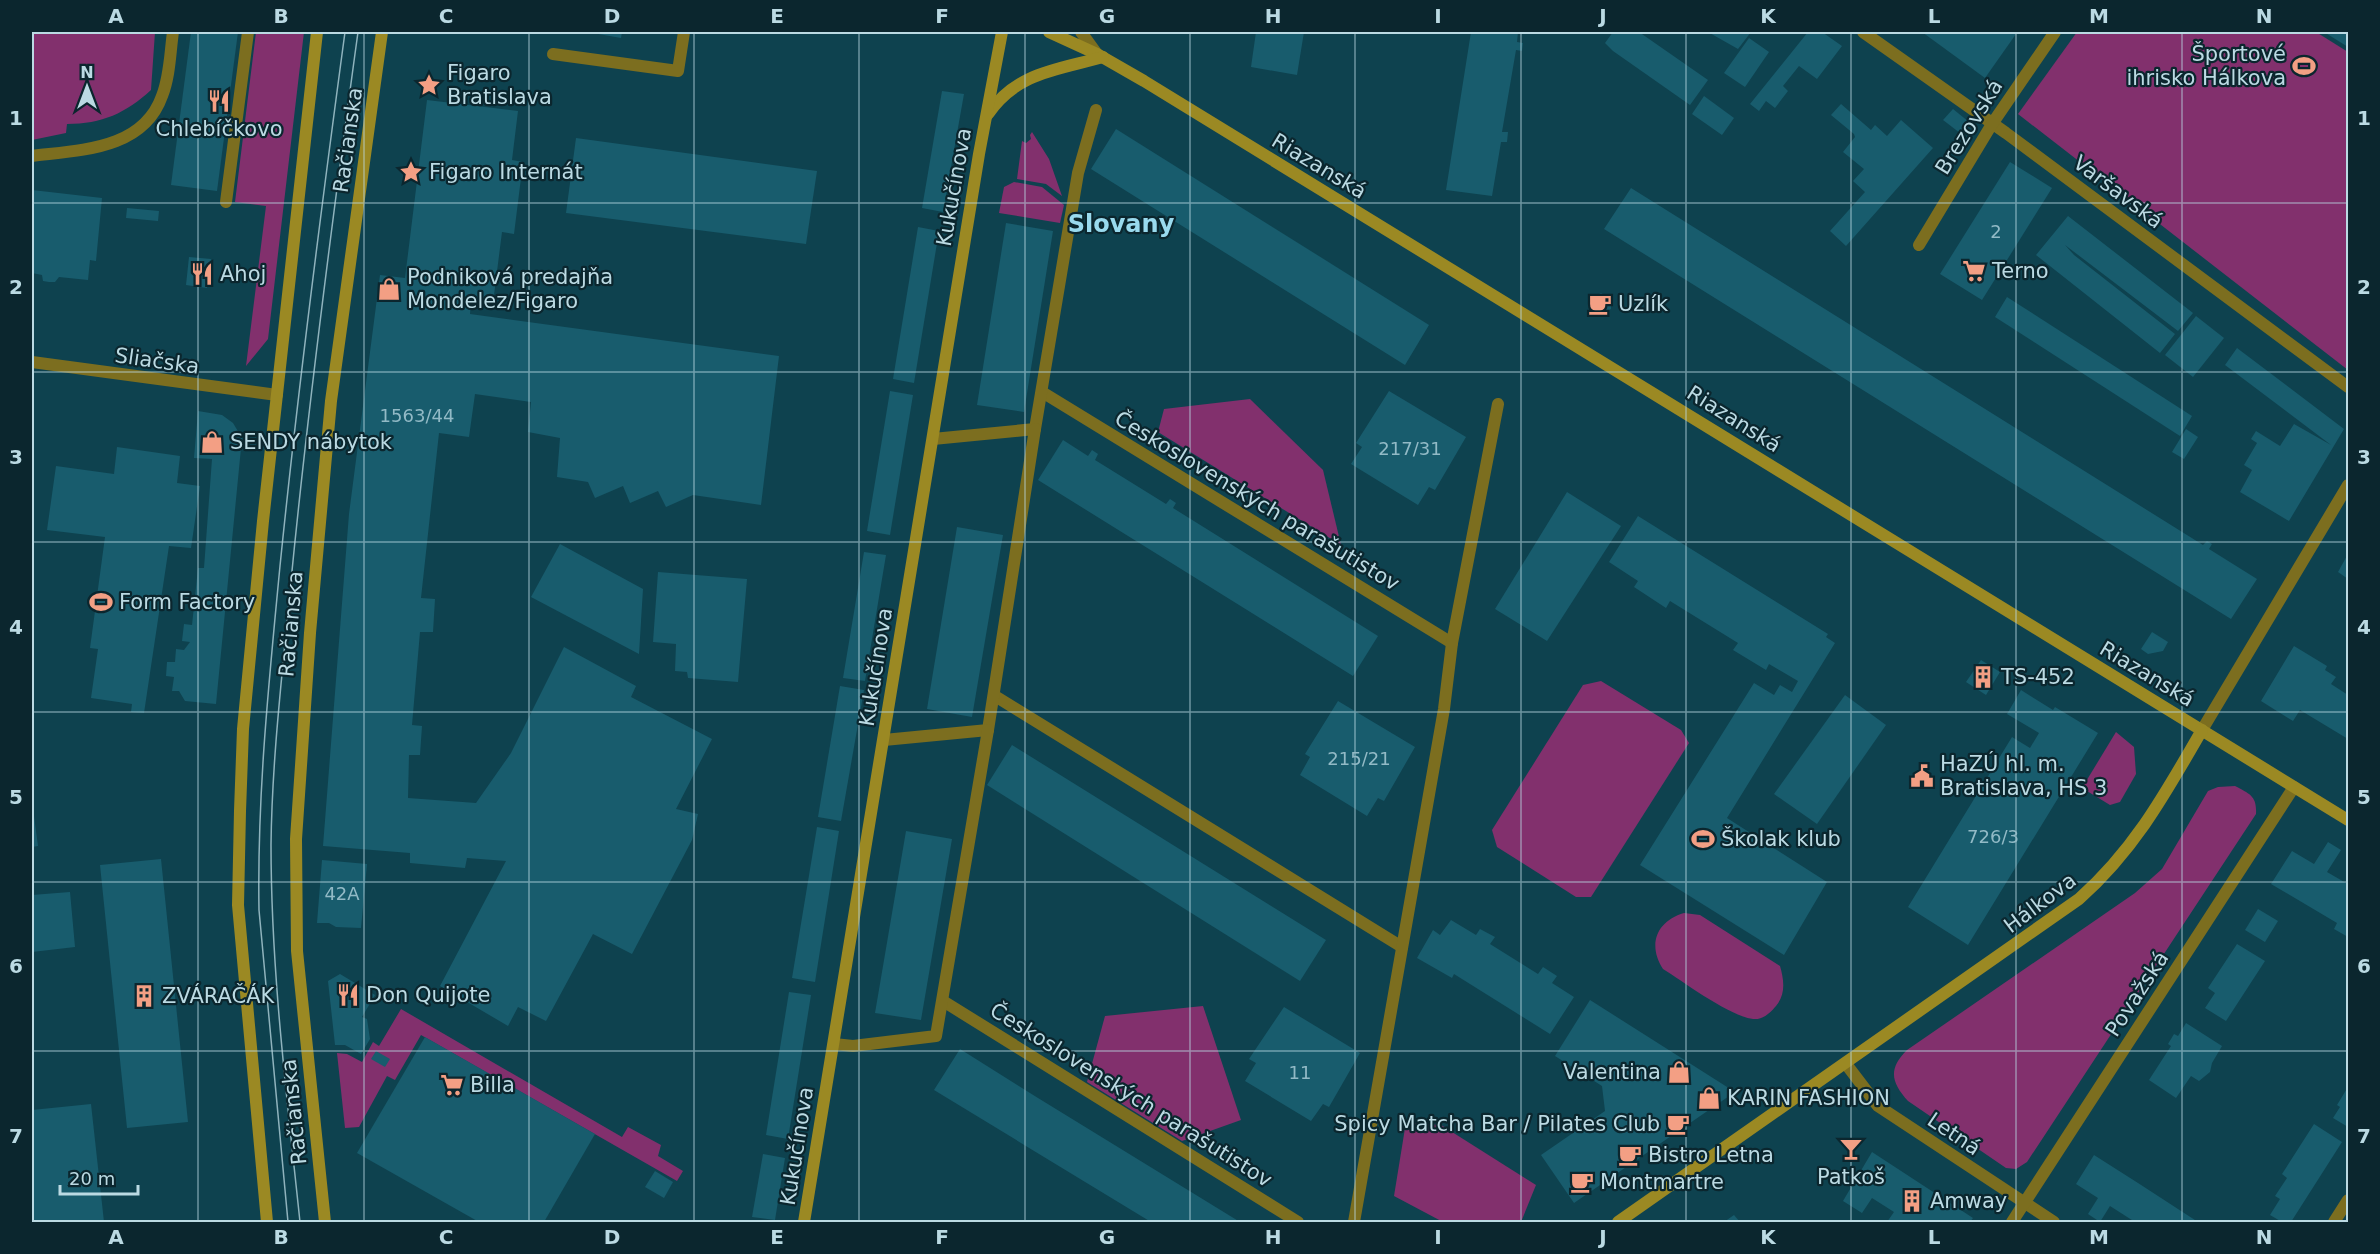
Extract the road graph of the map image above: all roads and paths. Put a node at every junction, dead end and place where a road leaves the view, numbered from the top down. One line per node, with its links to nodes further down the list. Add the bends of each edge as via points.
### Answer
1 (173, 32): 16 (street, via 162,97 152,116 129,137 101,147)
2 (248, 32): 17 (street)
3 (317, 32): 22 (street, Račianska)
4 (382, 32): 41 (street, Račianska, via 331,401 296,839 297,951)
5 (684, 32): 11 (street, via 678,71)
6 (1002, 32): 14 (street, Kukučínova)
7 (1049, 32): 12 (street, Riazanská)
8 (1081, 32): 12 (street, Riazanská)
9 (1863, 32): 15 (street, Varšavská)
10 (2055, 32): 15 (street, Brezovská)
11 (553, 54)
12 (1100, 56): 14 (street, Kukučínova, via 1012,87); 30 (street, Riazanská, via 1562,335)
13 (1096, 110): 21 (street, via 1078,173)
14 (986, 118): 25 (street, Kukučínova)
15 (1992, 124): 18 (street, Brezovská); 20 (street, Varšavská)
16 (32, 156)
17 (226, 202)
18 (1919, 245)
19 (32, 362): 22 (street, Sliačska)
20 (2349, 387)
21 (1042, 392): 24 (street); 27 (street, Československých parašutistov)
22 (277, 395): 40 (street, Račianska, via 243,729 238,905)
23 (1498, 404): 27 (street)
24 (1035, 429): 25 (street); 28 (street)
25 (933, 438): 31 (street, Kukučínova)
26 (2349, 485): 30 (street, Hálkova)
27 (1452, 643): 34 (street)
28 (994, 701): 29 (street); 34 (street)
29 (988, 730): 31 (street); 35 (street)
30 (2202, 730): 32 (street, Riazanská); 37 (street, Hálkova, via 2158,808 2130,847 2095,885 2046,925)
31 (884, 740): 36 (street, Kukučínova)
32 (2294, 787): 33 (street, Riazanská); 39 (street, Považská)
33 (2349, 820)
34 (1402, 947): 44 (street)
35 (942, 1003): 36 (street, via 936,1036 853,1046); 43 (street, Československých parašutistov)
36 (834, 1044): 42 (street, Kukučínova)
37 (1846, 1064): 39 (street, Letná, via 1878,1106); 45 (street, Hálkova)
38 (2349, 1200): 48 (street)
39 (2024, 1203): 46 (street, Považská); 47 (street, Letná)
40 (267, 1222)
41 (325, 1222)
42 (804, 1222)
43 (1298, 1222)
44 (1354, 1222)
45 (1618, 1222)
46 (2012, 1222)
47 (2054, 1222)
48 (2334, 1222)

